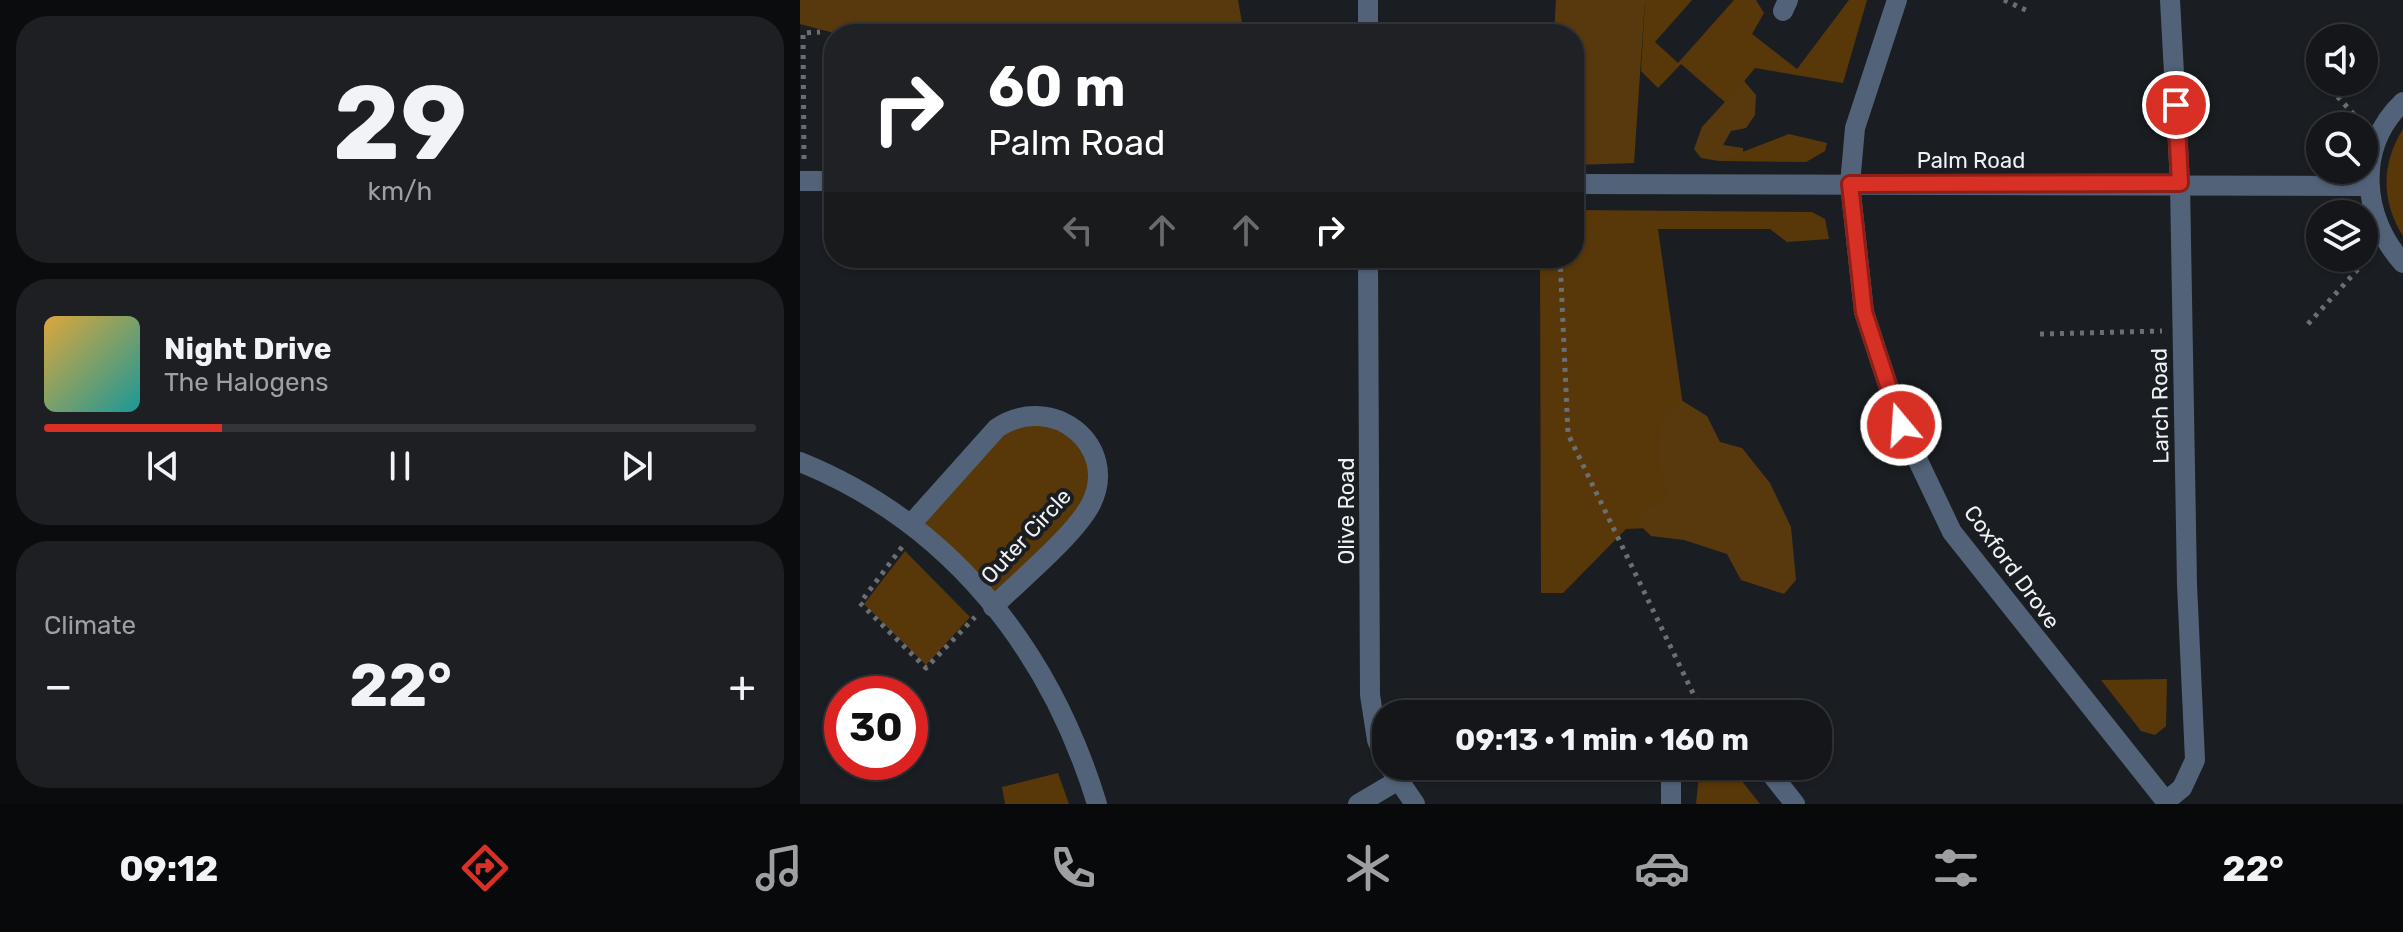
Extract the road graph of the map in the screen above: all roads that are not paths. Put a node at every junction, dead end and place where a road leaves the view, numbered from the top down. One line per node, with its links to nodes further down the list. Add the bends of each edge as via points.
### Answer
1 (1368, 0): 4 (street)
2 (1897, 0): 10 (street, Coxford Drove, via 1855,128)
3 (2170, 0): 8 (street, Larch Road)
4 (1368, 24)
5 (2403, 102): 11 (street, via 2377,139)
6 (802, 181): 7 (street)
7 (824, 181)
8 (2180, 183): 10 (street, Palm Road); 11 (street, Palm Road); 22 (street, Larch Road, via 2195,760 2182,788)
9 (1584, 184): 10 (street, Palm Road)
10 (1850, 184): 22 (street, Coxford Drove, via 1864,312 1901,425 1952,532)
11 (2368, 186): 12 (street, via 2384,240)
12 (2403, 263)
13 (1368, 268): 17 (street, Olive Road)
14 (800, 462): 15 (street, Outer Circle, via 865,492)
15 (914, 525): 16 (street, Outer Circle); 16 (street, Outer Circle, via 1008,421 1048,415 1073,427 1095,465 1090,506)
16 (991, 604): 23 (street, Outer Circle, via 1055,697)
17 (1372, 708)
18 (1385, 780): 24 (street)
19 (1398, 780): 25 (street)
20 (1671, 780): 26 (street)
21 (1776, 780): 27 (street)
22 (2167, 803)
23 (1097, 804)
24 (1358, 804)
25 (1415, 804)
26 (1671, 804)
27 (1795, 804)

